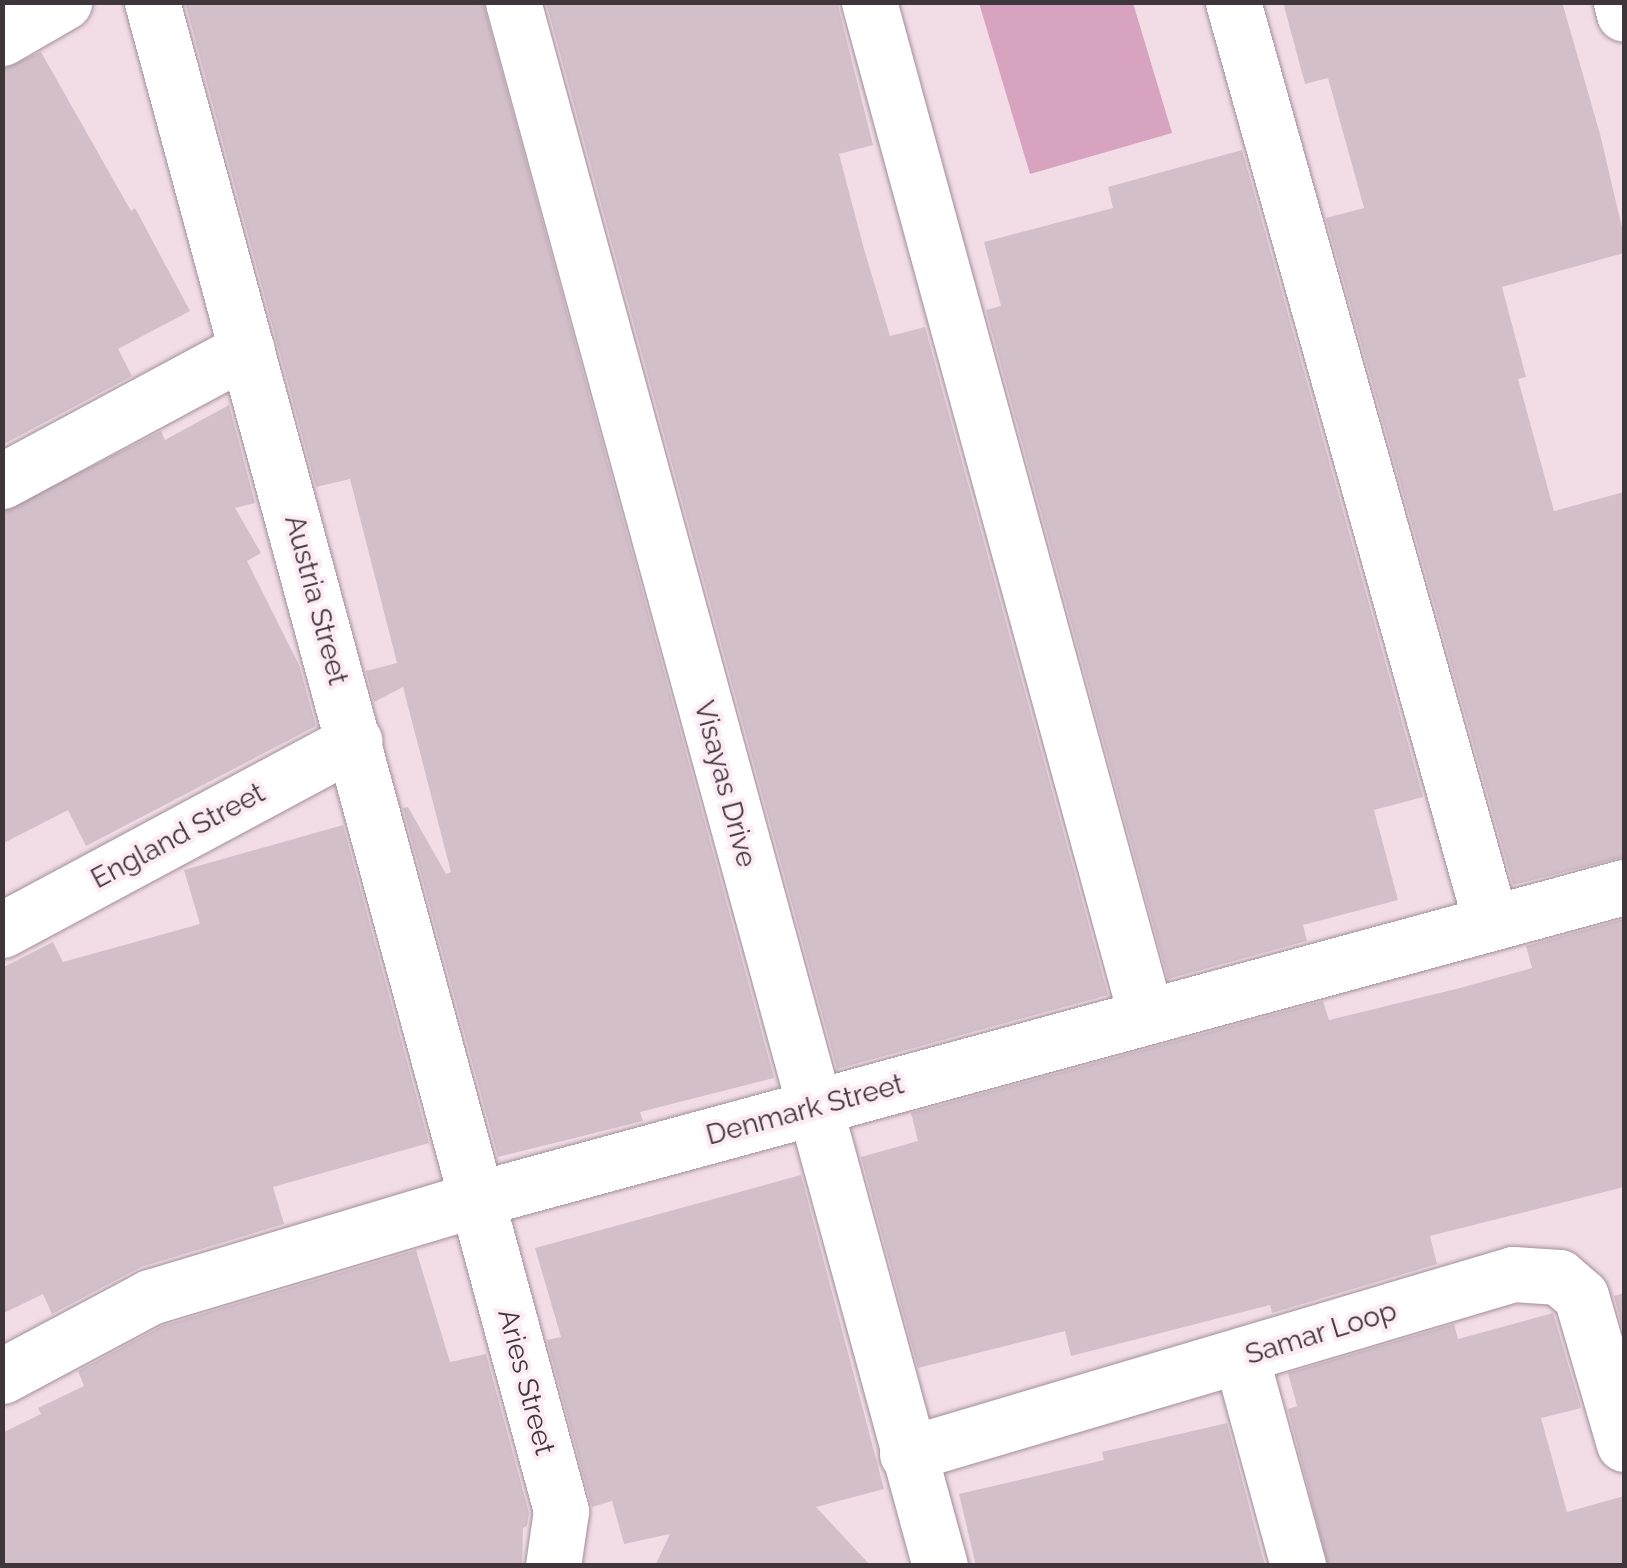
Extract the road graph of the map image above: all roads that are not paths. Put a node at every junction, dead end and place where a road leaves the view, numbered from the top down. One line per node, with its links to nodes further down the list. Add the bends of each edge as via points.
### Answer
1 (64, 2): 8 (street)
2 (152, 2): 9 (street, Austria Street)
3 (513, 2): 16 (street, Visayas Drive)
4 (869, 2): 15 (street)
5 (1232, 2): 13 (street)
6 (1622, 2): 7 (street)
7 (1624, 14)
8 (2, 38)
9 (247, 349): 10 (street); 11 (street, Austria Street)
10 (2, 481)
11 (354, 741): 14 (street, England Street); 17 (street, Austria Street)
12 (1624, 887): 13 (street, Denmark Street)
13 (1491, 923): 15 (street, Denmark Street)
14 (2, 930)
15 (1146, 1016): 16 (street, Denmark Street)
16 (813, 1108): 17 (street, Denmark Street); 21 (street, Visayas Drive)
17 (477, 1199): 19 (street, Denmark Street, via 150,1297); 22 (street, Aries Street, via 561,1511)
18 (1240, 1358): 20 (street, Samar Loop, via 1513,1274 1558,1276 1581,1296); 21 (street, Samar Loop); 24 (street)
19 (2, 1376)
20 (1624, 1444)
21 (907, 1454): 23 (street, Visayas Drive)
22 (553, 1566)
23 (940, 1566)
24 (1298, 1566)

